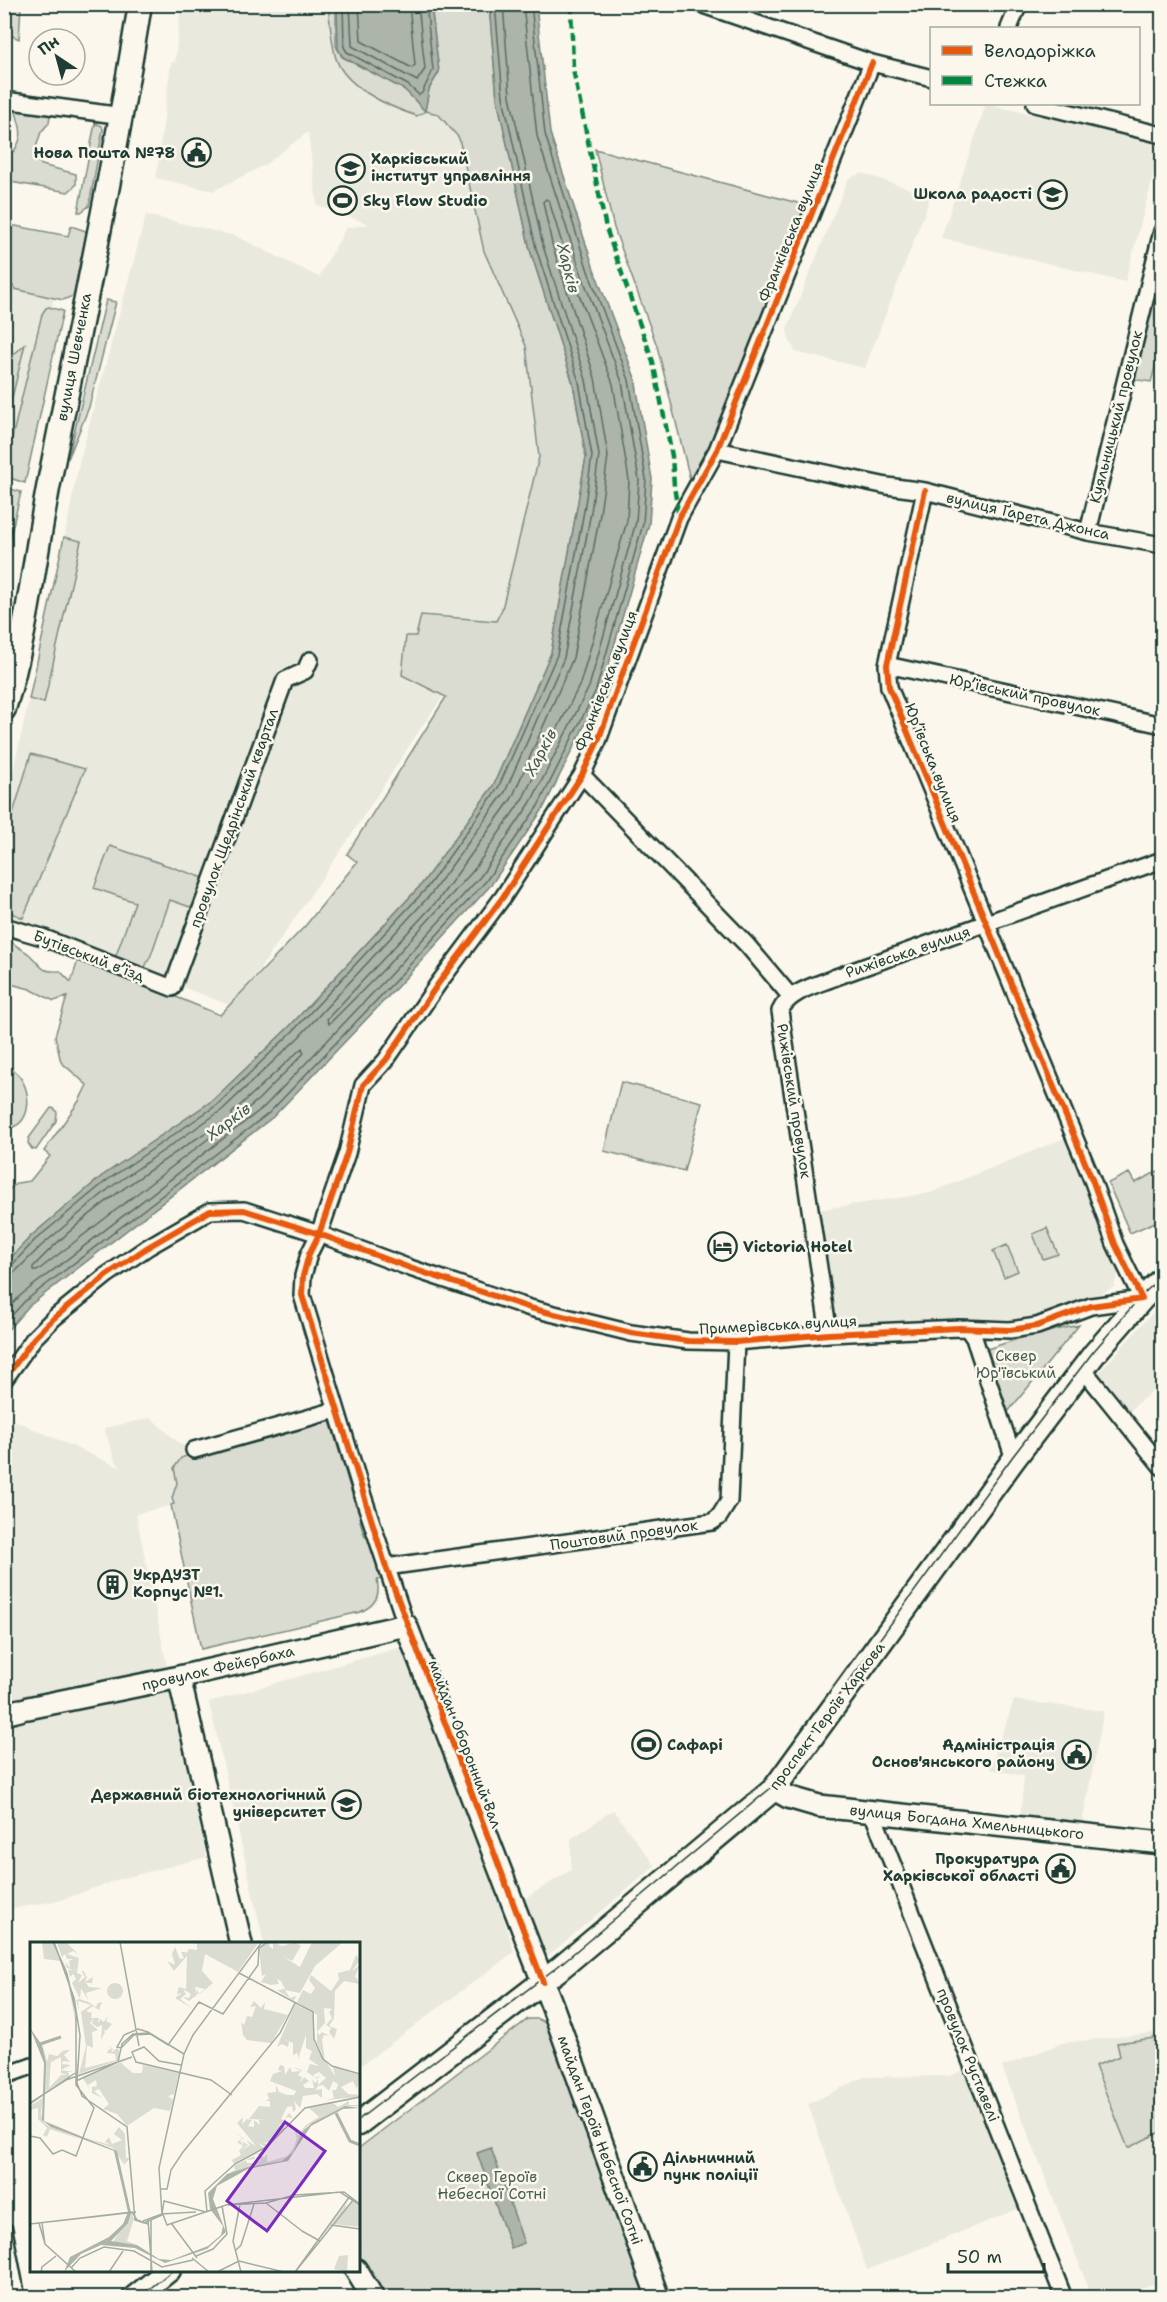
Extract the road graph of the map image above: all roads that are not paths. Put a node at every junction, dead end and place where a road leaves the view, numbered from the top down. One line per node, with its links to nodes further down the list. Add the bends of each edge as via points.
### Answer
1 (140, 4): 9 (main road, вулиця Шевченка)
2 (700, 4): 5 (street)
3 (1018, 4): 4 (street)
4 (1009, 27)
5 (872, 63): 6 (street); 12 (street, Франківська вулиця)
6 (930, 78)
7 (4, 100): 9 (street)
8 (1039, 105): 10 (street)
9 (123, 116): 18 (main road, вулиця Шевченка, via 23,630)
10 (1162, 135)
11 (1162, 231): 14 (street, Куяльницький провулок)
12 (717, 450): 13 (street, вулиця Ґарета Джонса); 20 (street, Франківська вулиця, via 680,518)
13 (925, 491): 14 (street, вулиця Ґарета Джонса); 17 (street, Юр’ївська вулиця)
14 (1088, 532): 15 (street, вулиця Ґарета Джонса)
15 (1162, 545)
16 (310, 660): 24 (street, провулок Щедрінський квартал, via 305,671 285,680)
17 (887, 665): 19 (street, Юр’ївський провулок); 22 (street, Юр’ївська вулиця, via 889,687)
18 (4, 709)
19 (1162, 725)
20 (582, 775): 25 (street, via 747,945); 26 (street, Франківська вулиця, via 503,897 386,1060 363,1085 347,1153)
21 (1162, 860): 22 (street, Рижівська вулиця)
22 (985, 925): 25 (street, Рижівська вулиця, via 836,977); 28 (street, Юр’ївська вулиця, via 1119,1253)
23 (4, 926): 24 (street, Бутівський в’їзд)
24 (172, 988)
25 (791, 997): 30 (street, Рижівський провулок, via 780,1011)
26 (319, 1234): 31 (street, Примерівська вулиця, via 530,1308 631,1333 688,1341); 33 (street, Примерівська вулиця, via 244,1210 210,1211 148,1247 63,1311 34,1338); 34 (street, Франківська вулиця, via 309,1254 302,1295)
27 (1162, 1279): 28 (main road, проспект Героїв Харкова)
28 (1142, 1299): 29 (street, Примерівська вулиця, via 1091,1306 1037,1326 1010,1330); 32 (main road, проспект Героїв Харкова)
29 (967, 1328): 30 (street, Примерівська вулиця); 36 (street, via 974,1338)
30 (829, 1334): 31 (street, Примерівська вулиця)
31 (736, 1342): 38 (street, Поштовий провулок, via 729,1501 712,1522)
32 (1083, 1370): 36 (main road, проспект Героїв Харкова); 37 (street)
33 (4, 1380)
34 (336, 1410): 35 (street); 38 (street, майдан Оборонний Вал)
35 (194, 1450)
36 (1014, 1459): 42 (main road, проспект Героїв Харкова)
37 (1162, 1467)
38 (386, 1567): 39 (street, майдан Оборонний Вал)
39 (406, 1625): 40 (street, провулок Фейєрбаха); 46 (street, майдан Оборонний Вал)
40 (179, 1677): 41 (street, провулок Фейєрбаха); 45 (street)
41 (18, 1711)
42 (774, 1789): 43 (street, вулиця Богдана Хмельницького, via 819,1806); 46 (main road, проспект Героїв Харкова)
43 (872, 1812): 44 (street, вулиця Богдана Хмельницького); 57 (street, провулок Руставелі)
44 (1162, 1843)
45 (241, 1942)
46 (543, 1982): 49 (main road, проспект Героїв Харкова); 56 (street, майдан Героїв Небесної Сотні)
47 (30, 2067): 48 (street)
48 (4, 2076)
49 (360, 2122)
50 (4, 2230): 53 (street)
51 (168, 2272): 54 (main road)
52 (357, 2272): 55 (street)
53 (17, 2298)
54 (134, 2298)
55 (374, 2298)
56 (658, 2298)
57 (1064, 2298)

